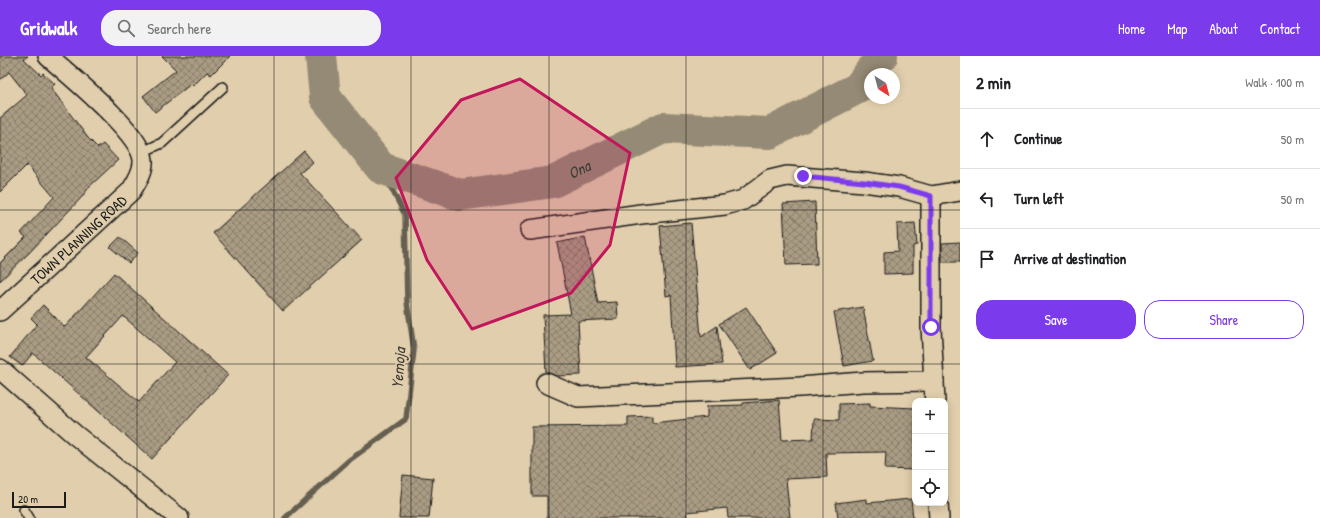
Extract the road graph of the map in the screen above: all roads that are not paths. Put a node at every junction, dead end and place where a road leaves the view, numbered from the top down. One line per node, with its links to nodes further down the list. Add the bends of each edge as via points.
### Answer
1 (48, 56): 3 (street, via 126,130)
2 (223, 87): 3 (lane, via 162,143)
3 (142, 157): 7 (street, TOWN PLANNING ROAD, via 140,176 131,192)
4 (960, 191): 5 (street)
5 (931, 196): 6 (street, via 899,187 864,182 787,176 770,180 743,200 725,206 641,214); 9 (street, via 931,327)
6 (530, 230)
7 (0, 311)
8 (0, 369): 13 (street, via 74,434)
9 (934, 381): 10 (street, via 863,382 800,388 578,398); 11 (street)
10 (546, 383)
11 (935, 398)
12 (938, 506): 14 (street)
13 (179, 518)
14 (939, 518)

